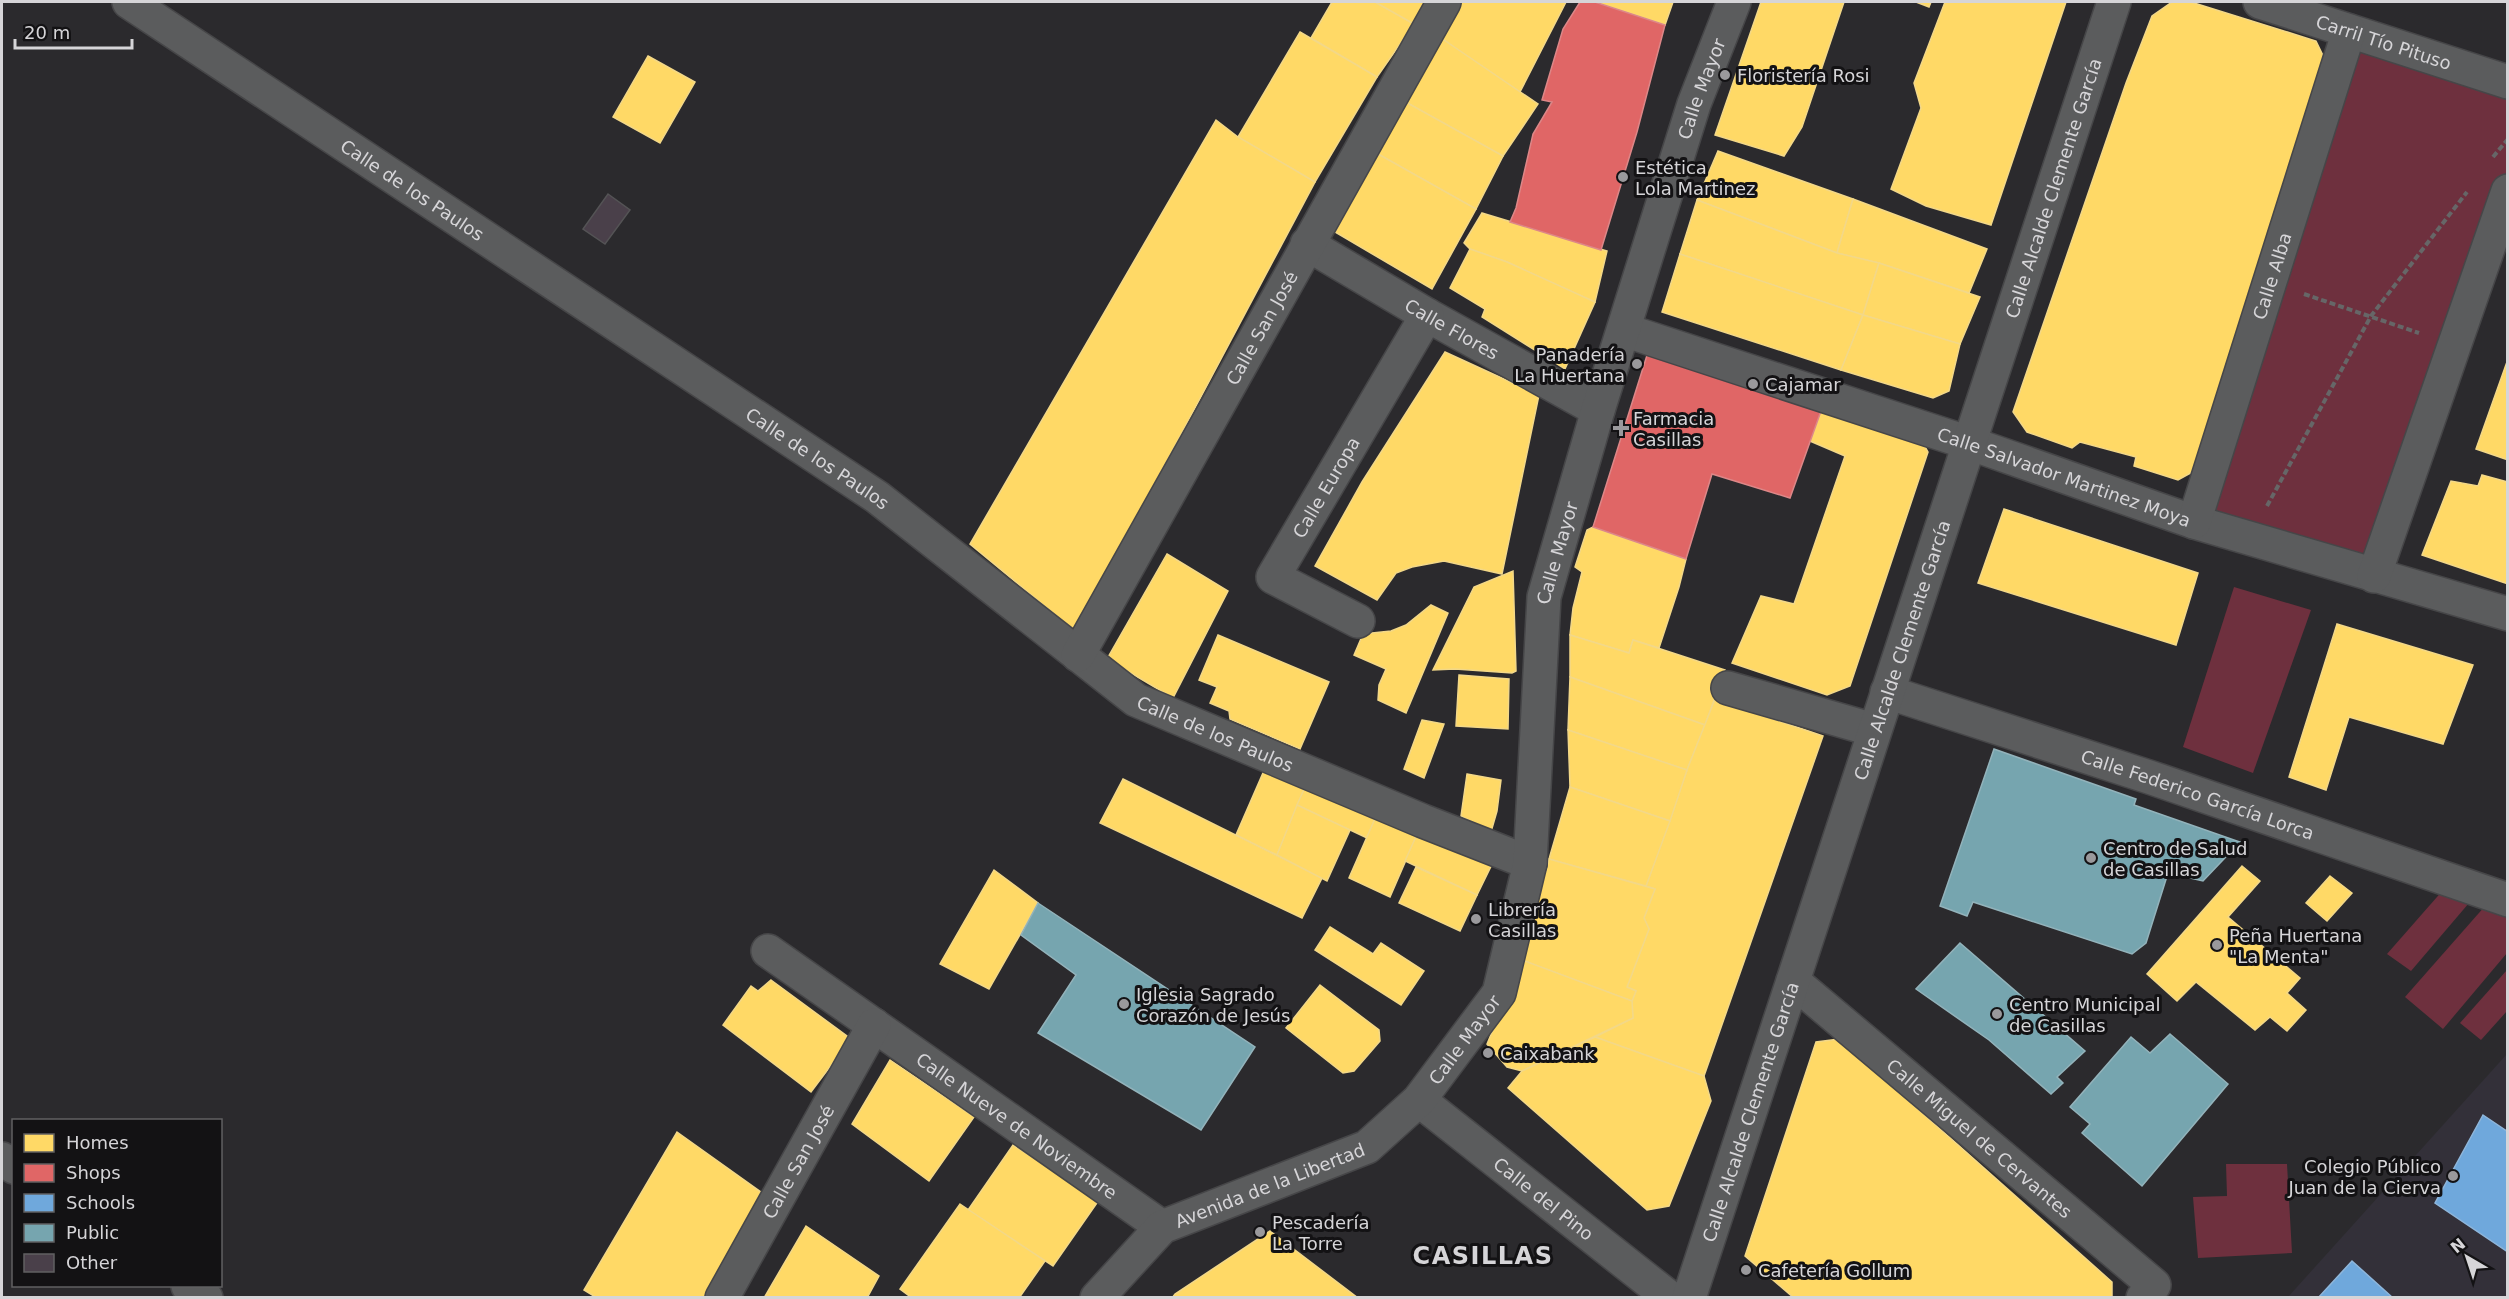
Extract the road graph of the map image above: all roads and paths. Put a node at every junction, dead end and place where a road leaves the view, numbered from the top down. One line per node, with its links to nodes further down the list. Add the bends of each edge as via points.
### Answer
1 (129, 2): 25 (street, Calle de los Paulos, via 877,497)
2 (1444, 2): 12 (street, Calle San José)
3 (1734, 2): 16 (street, Calle Mayor, via 1694,104)
4 (2114, 2): 19 (street, Calle Alcalde Clemente García)
5 (2260, 2): 6 (street, Carril Tío Pituso)
6 (2349, 30): 7 (street, Carril Tío Pituso); 13 (street, Calle Alba)
7 (2508, 82)
8 (2508, 139): 9 (path)
9 (2493, 158)
10 (2472, 186): 15 (path)
11 (2508, 191): 17 (street)
12 (1307, 244): 14 (street, Calle Flores); 25 (street, Calle San José)
13 (2269, 282): 15 (path); 20 (street, Calle Alba)
14 (1427, 315): 18 (street, Calle Flores); 24 (street, Calle Europa, via 1273,577)
15 (2371, 316): 17 (path); 21 (path)
16 (1624, 330): 18 (street, Calle Mayor); 19 (street, Calle Salvador Martinez Moya)
17 (2454, 345): 22 (street)
18 (1598, 410): 29 (street, Calle Mayor, via 1544,597)
19 (1969, 443): 20 (street, Calle Salvador Martinez Moya); 27 (street, Calle Alcalde Clemente García)
20 (2194, 522): 21 (street, Calle Salvador Martinez Moya)
21 (2250, 538): 22 (street, Calle Salvador Martinez Moya)
22 (2374, 576): 23 (street, Calle Salvador Martinez Moya)
23 (2508, 614)
24 (1358, 621)
25 (1078, 655): 29 (street, Calle de los Paulos, via 1136,700)
26 (1728, 688): 28 (street)
27 (1887, 692): 28 (street, Calle Alcalde Clemente García); 30 (street, Calle Federico García Lorca)
28 (1874, 730): 32 (street, Calle Alcalde Clemente García)
29 (1530, 863): 34 (street, Calle Mayor, via 1499,993)
30 (2508, 900)
31 (768, 951): 33 (street, Calle Nueve de Noviembre)
32 (1793, 981): 41 (street, Calle Alcalde Clemente García); 42 (street, Calle Miguel de Cervantes, via 2154,1285)
33 (874, 1024): 35 (street, Calle Nueve de Noviembre); 38 (street, Calle San José)
34 (1419, 1100): 35 (street, Avenida de la Libertad, via 1367,1147); 40 (street, Calle del Pino)
35 (1162, 1227): 39 (street, Avenida de la Libertad)
36 (190, 1287): 37 (street)
37 (206, 1298)
38 (722, 1298)
39 (1097, 1298)
40 (1670, 1298)
41 (1689, 1298)
42 (2143, 1298)

